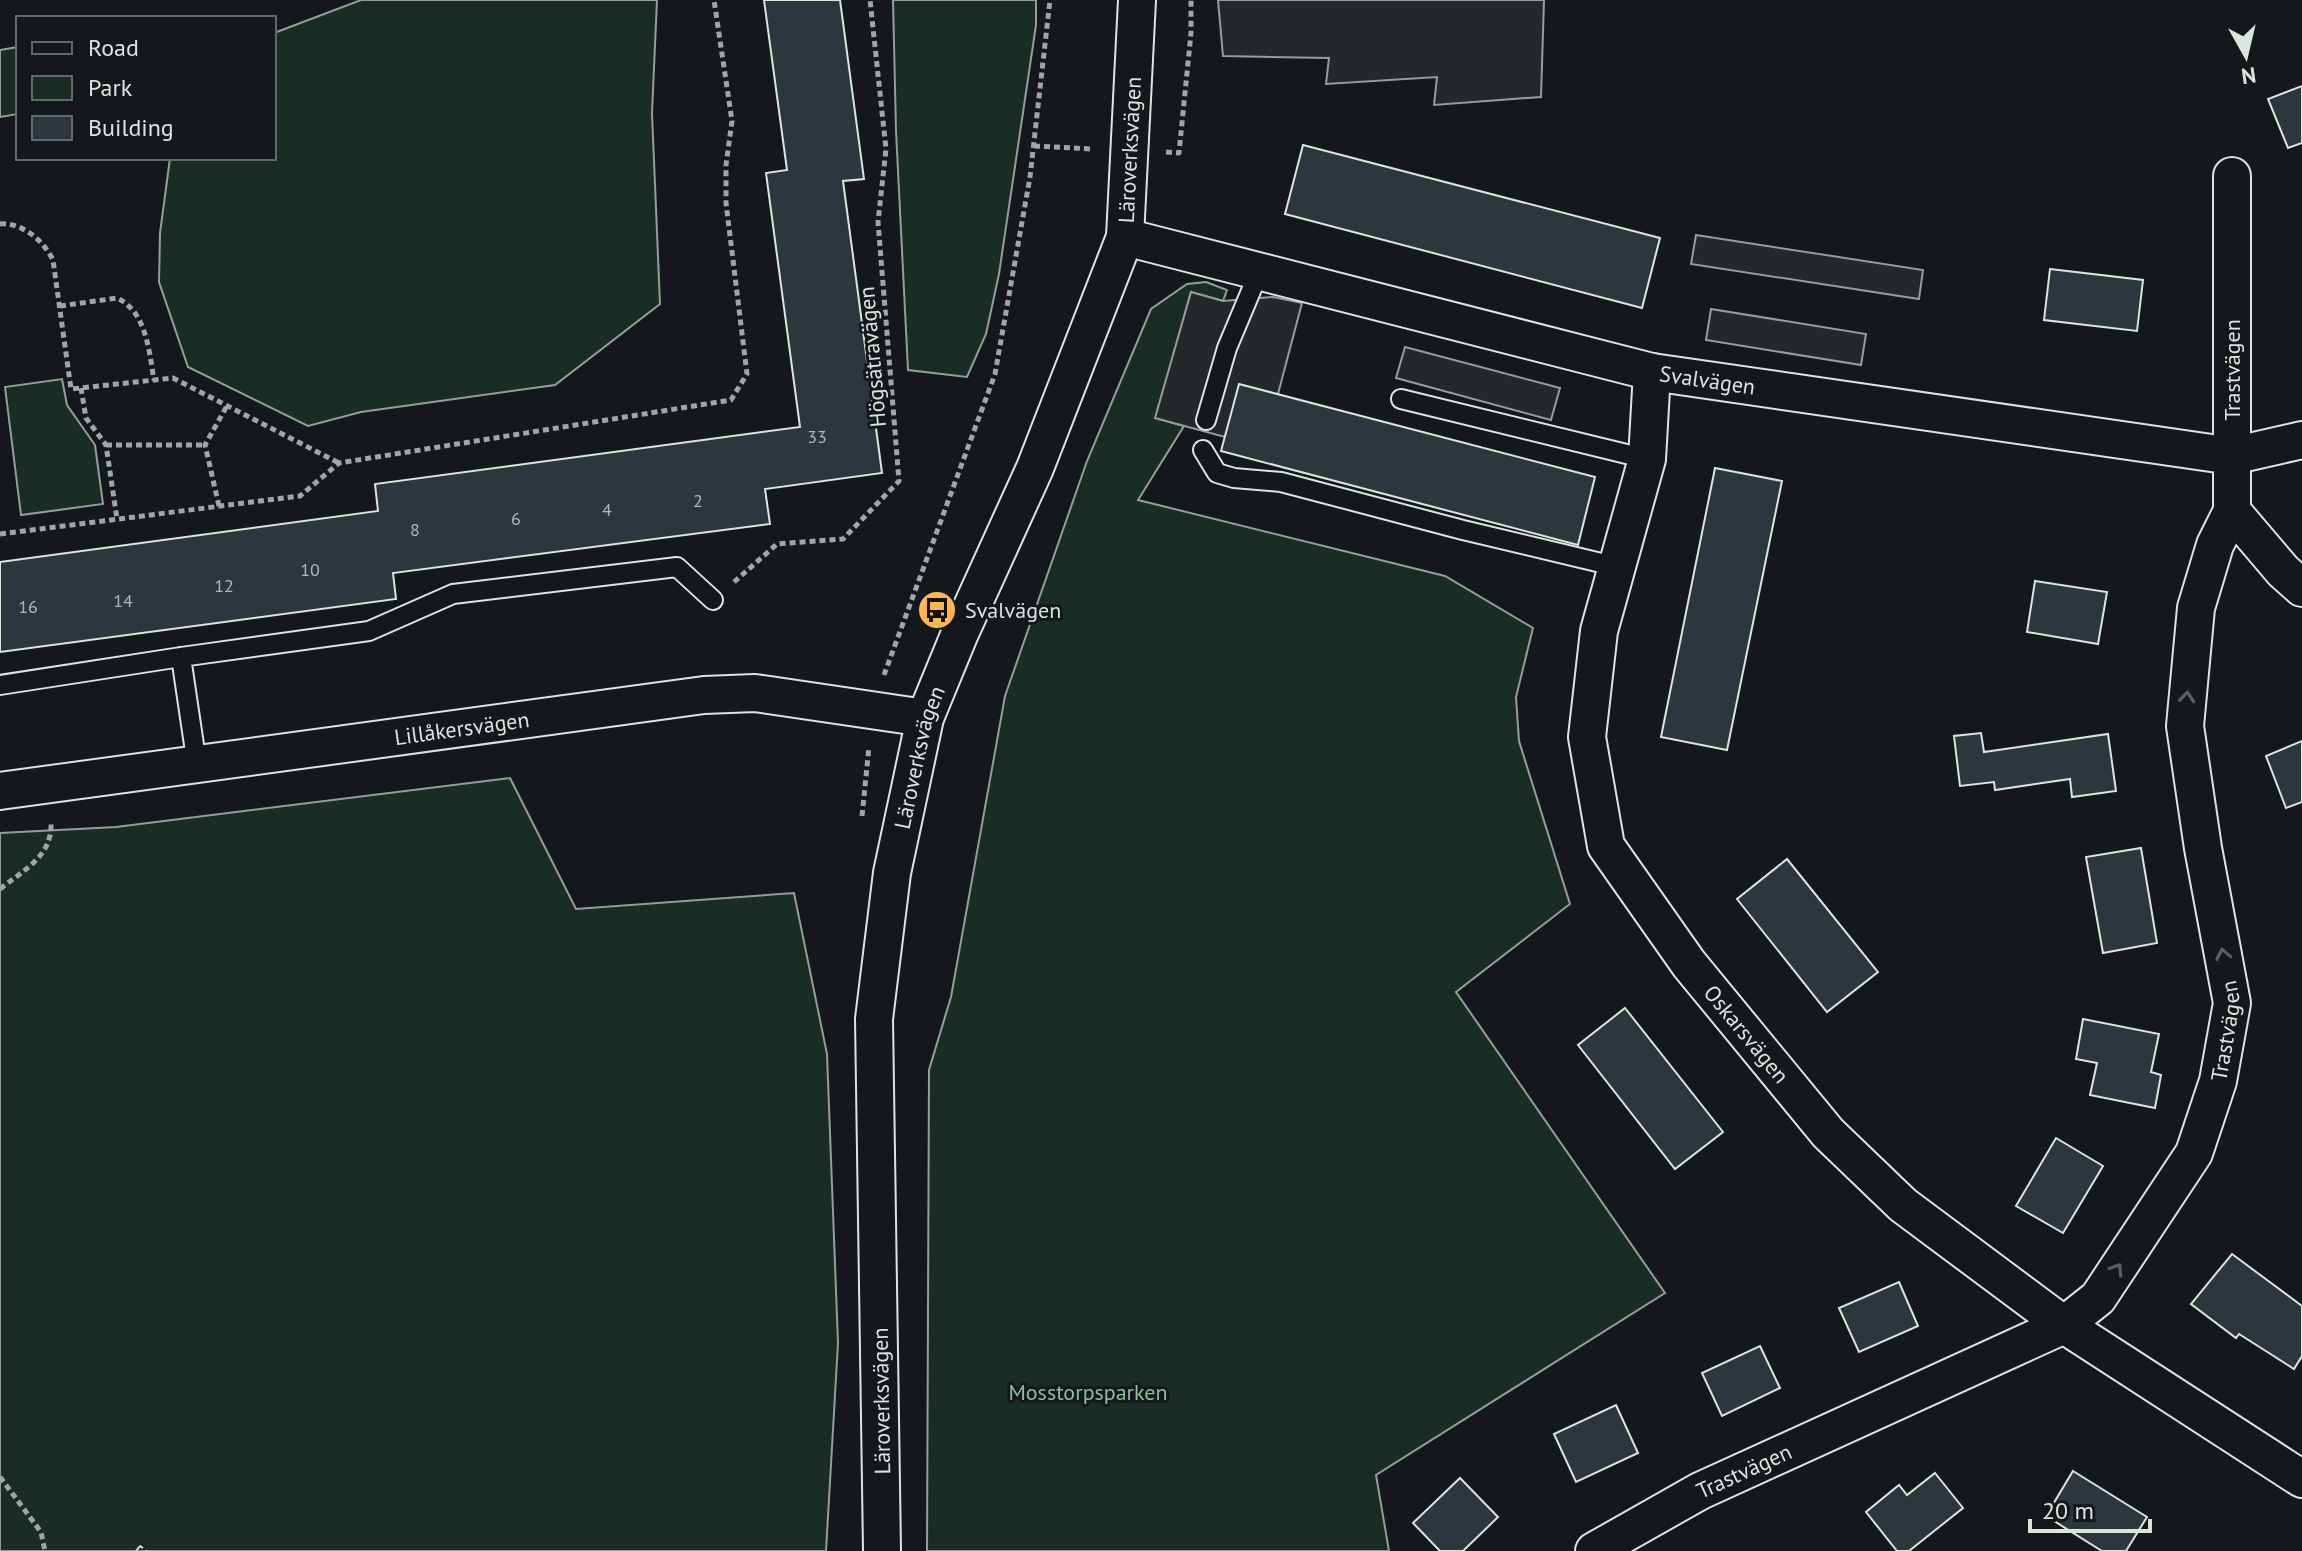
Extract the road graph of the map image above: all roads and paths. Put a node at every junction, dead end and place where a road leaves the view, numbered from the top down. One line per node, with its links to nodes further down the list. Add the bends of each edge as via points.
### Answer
1 (714, 0): 22 (path, via 732,121 726,203 747,374 731,400)
2 (870, 0): 29 (path, Högsätravägen, via 886,149 878,222 899,481 843,539 777,544)
3 (1050, 0): 32 (path, via 1030,177 995,374)
4 (1137, 0): 7 (street, Läroverksvägen)
5 (2232, 176): 20 (street, Trastvägen)
6 (0, 224): 9 (path, via 29,232 47,248)
7 (1125, 237): 8 (street, Svalvägen); 33 (street, Läroverksvägen, via 1035,468)
8 (1259, 272): 10 (street, Svalvägen); 15 (lane, via 1227,348)
9 (60, 306): 11 (path, via 117,298 133,309 148,345); 12 (path, via 71,389)
10 (1652, 372): 20 (street, Svalvägen); 21 (street, Oskarsvägen)
11 (154, 380): 12 (path); 14 (path, via 173,378)
12 (81, 388): 17 (path, via 86,418)
13 (1401, 399): 21 (lane)
14 (228, 404): 18 (path); 22 (path)
15 (1206, 420)
16 (2302, 440): 20 (street, Svalvägen)
17 (106, 445): 18 (path); 25 (path)
18 (205, 445): 23 (path)
19 (1203, 450): 27 (lane, via 1217,473 1234,478 1281,482)
20 (2232, 456): 24 (street, Trastvägen)
21 (1647, 459): 27 (street, Oskarsvägen)
22 (339, 463): 23 (path, via 300,496)
23 (219, 506): 25 (path)
24 (2232, 511): 28 (street); 38 (street, Trastvägen, one-way to 24, via 2098,1298 2194,1153 2218,1081 2232,1003 2185,726 2196,608 2215,545)
25 (117, 519): 26 (path)
26 (0, 534)
27 (1618, 567): 38 (street, Oskarsvägen, via 1599,631 1587,737 1606,846 1689,964 1828,1133 1903,1205)
28 (2302, 588)
29 (713, 600): 30 (lane, via 677,567 453,594 369,631)
30 (181, 657): 31 (lane); 34 (lane)
31 (0, 685)
32 (872, 709): 33 (street, Lillåkersvägen); 34 (street, Lillåkersvägen, via 755,693 704,695)
33 (925, 718): 42 (street, Läroverksvägen, via 892,873 874,1019)
34 (197, 765): 35 (street, Lillåkersvägen)
35 (0, 791)
36 (52, 837): 37 (path, via 37,861)
37 (0, 889)
38 (2064, 1325): 40 (street, Oskarsvägen); 43 (street, Trastvägen, via 1700,1491)
39 (0, 1477): 41 (path, via 41,1532)
40 (2302, 1479)
41 (45, 1551)
42 (882, 1551)
43 (1594, 1551)

